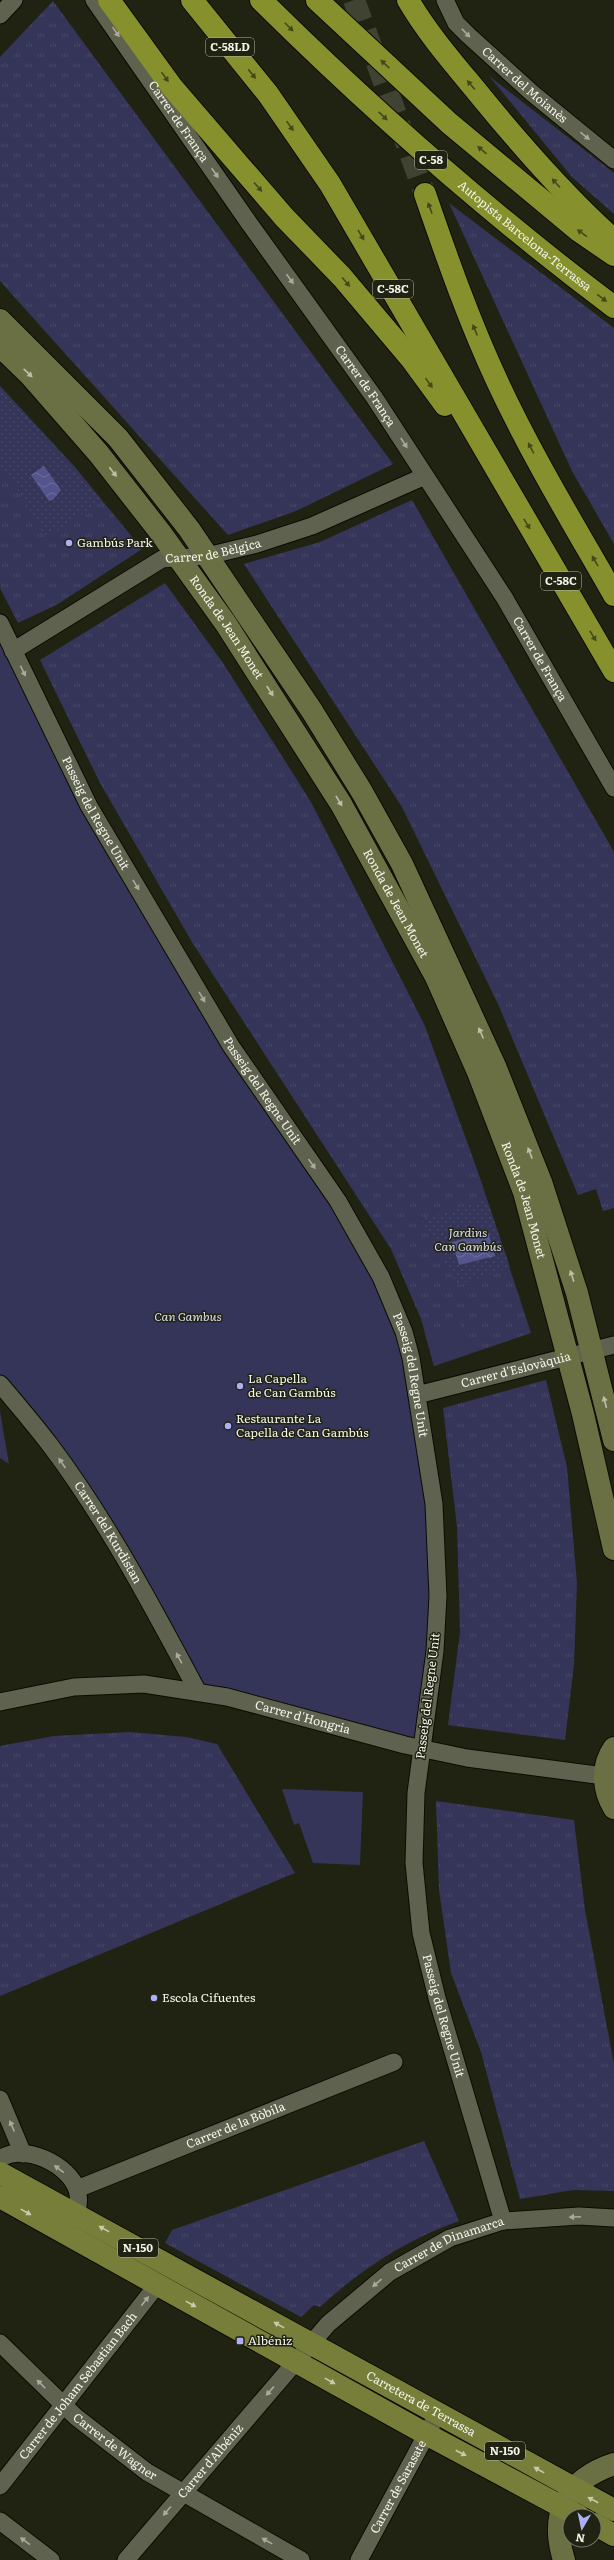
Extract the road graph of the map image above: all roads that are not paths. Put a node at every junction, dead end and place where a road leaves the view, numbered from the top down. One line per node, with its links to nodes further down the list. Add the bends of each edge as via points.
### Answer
1 (14, 0): 9 (street)
2 (94, 0): 18 (street, Carrer de França, one-way to 18, via 374,397)
3 (109, 0): 19 (highway, one-way to 19, via 172,87 284,217 342,277 412,360)
4 (192, 0): 10 (highway, C-58LD, one-way to 10)
5 (261, 0): 15 (highway, Autopista Barcelona-Terrassa / C-58, one-way to 15, via 430,160)
6 (317, 0): 14 (highway, one-way to 6, via 579,231 450,124)
7 (408, 0): 13 (highway, one-way to 7, via 582,211 519,142 437,43)
8 (445, 0): 11 (street, Carrer del Moianès, one-way to 11, via 456,23 468,35 532,93)
9 (0, 14)
10 (268, 94): 19 (highway, C-58C, one-way to 19, via 330,184 377,261)
11 (614, 160)
12 (425, 194): 22 (highway, C-58C, one-way to 12, via 535,455 498,382 465,306)
13 (614, 240)
14 (614, 255)
15 (614, 307)
16 (0, 320): 20 (street, Ronda de Jean Monet, via 118,438)
17 (0, 346): 21 (street, Ronda de Jean Monet, one-way to 21, via 30,375 99,454)
18 (425, 476): 20 (street, Carrer de Bèlgica, via 312,526 257,544); 26 (street, Carrer de França, via 504,597)
19 (507, 491): 25 (highway, C-58C, one-way to 25)
20 (207, 556): 21 (street, Carrer de Bèlgica); 28 (street, Ronda de Jean Monet, one-way to 20, via 577,1294 541,1182 495,1066 402,864 362,792 312,711)
21 (179, 558): 24 (street, Carrer de Bèlgica, via 162,559); 29 (street, Ronda de Jean Monet, one-way to 29, via 226,624 330,787 436,977 478,1072 524,1192)
22 (614, 595)
23 (0, 623): 24 (street, Passeig del Regne Unit)
24 (14, 651): 31 (street, Passeig del Regne Unit, one-way to 31, via 93,813 231,1046 338,1201 381,1277 404,1332)
25 (614, 670)
26 (614, 788)
27 (614, 1345): 28 (street, Carrer d'Eslovàquia)
28 (592, 1351): 29 (street, Carrer d'Eslovàquia); 32 (street, Ronda de Jean Monet, one-way to 28)
29 (568, 1357): 31 (street, Carrer d'Eslovàquia); 33 (street, Ronda de Jean Monet)
30 (0, 1384): 34 (street, Carrer del Kurdistan, one-way to 30, via 148,1599 98,1518 50,1446)
31 (417, 1395): 36 (street, Passeig del Regne Unit, via 434,1504 438,1596 435,1651)
32 (614, 1440)
33 (614, 1549)
34 (198, 1692): 35 (street, Carrer d'Hongria, via 144,1684 74,1687); 36 (street, Carrer d'Hongria, via 227,1696)
35 (0, 1702)
36 (423, 1748): 38 (street, Carrer d'Hongria, via 467,1758); 48 (street, Passeig del Regne Unit, via 416,1792 414,1863 421,1934 437,1998)
37 (614, 1748): 38 (street, via 608,1758)
38 (604, 1776): 39 (street, via 608,1799)
39 (614, 1808)
40 (394, 2062): 44 (street, Carrer de la Bòbila)
41 (0, 2099): 42 (street, one-way to 41)
42 (22, 2154): 43 (street, Carretera de Terrassa); 44 (street, Carretera de Terrassa, one-way to 42, via 69,2177 57,2167 44,2159)
43 (1, 2158): 46 (main road, Carretera de Terrassa / N-150)
44 (77, 2189): 46 (street, via 79,2201)
45 (0, 2197): 49 (main road, Carretera de Terrassa / N-150, one-way to 49)
46 (76, 2215): 49 (street); 52 (main road, Carretera de Terrassa / N-150, one-way to 46)
47 (614, 2218): 48 (street, Carrer de Dinamarca, one-way to 48, via 578,2216)
48 (503, 2221): 52 (street, Carrer de Dinamarca, one-way to 52, via 450,2238 390,2272 328,2324)
49 (53, 2227): 50 (main road, Carretera de Terrassa / N-150)
50 (157, 2285): 53 (main road, Carretera de Terrassa / N-150, one-way to 53); 54 (street, Carrer de Joham Sebastian Bach, one-way to 50)
51 (0, 2343): 54 (street, Carrer de Wagner, one-way to 51)
52 (313, 2343): 53 (street); 55 (main road, Carretera de Terrassa / N-150)
53 (296, 2362): 56 (main road, Carretera de Terrassa / N-150, one-way to 56); 59 (street, Carrer d'Albéniz, one-way to 59)
54 (62, 2405): 58 (street, Carrer de Joham Sebastian Bach); 59 (street, Carrer de Wagner, via 147,2472)
55 (438, 2413): 56 (street, Carrer de Sarasate); 60 (main road, Carretera de Terrassa / N-150, one-way to 55)
56 (426, 2434): 60 (main road, Carretera de Terrassa / N-150, one-way to 60); 68 (street, Carrer de Sarasate)
57 (614, 2464): 60 (street, via 595,2470)
58 (0, 2486)
59 (182, 2494): 66 (street, Carrer d'Albéniz, one-way to 66); 67 (street, Carrer de Wagner, one-way to 59)
60 (572, 2504): 61 (main road, Carretera de Terrassa / N-150, one-way to 60); 69 (street, via 558,2532)
61 (614, 2510)
62 (0, 2521): 65 (street, one-way to 62)
63 (602, 2528): 64 (main road)
64 (614, 2535)
65 (51, 2560)
66 (126, 2560)
67 (301, 2560)
68 (359, 2560)
69 (564, 2560)

